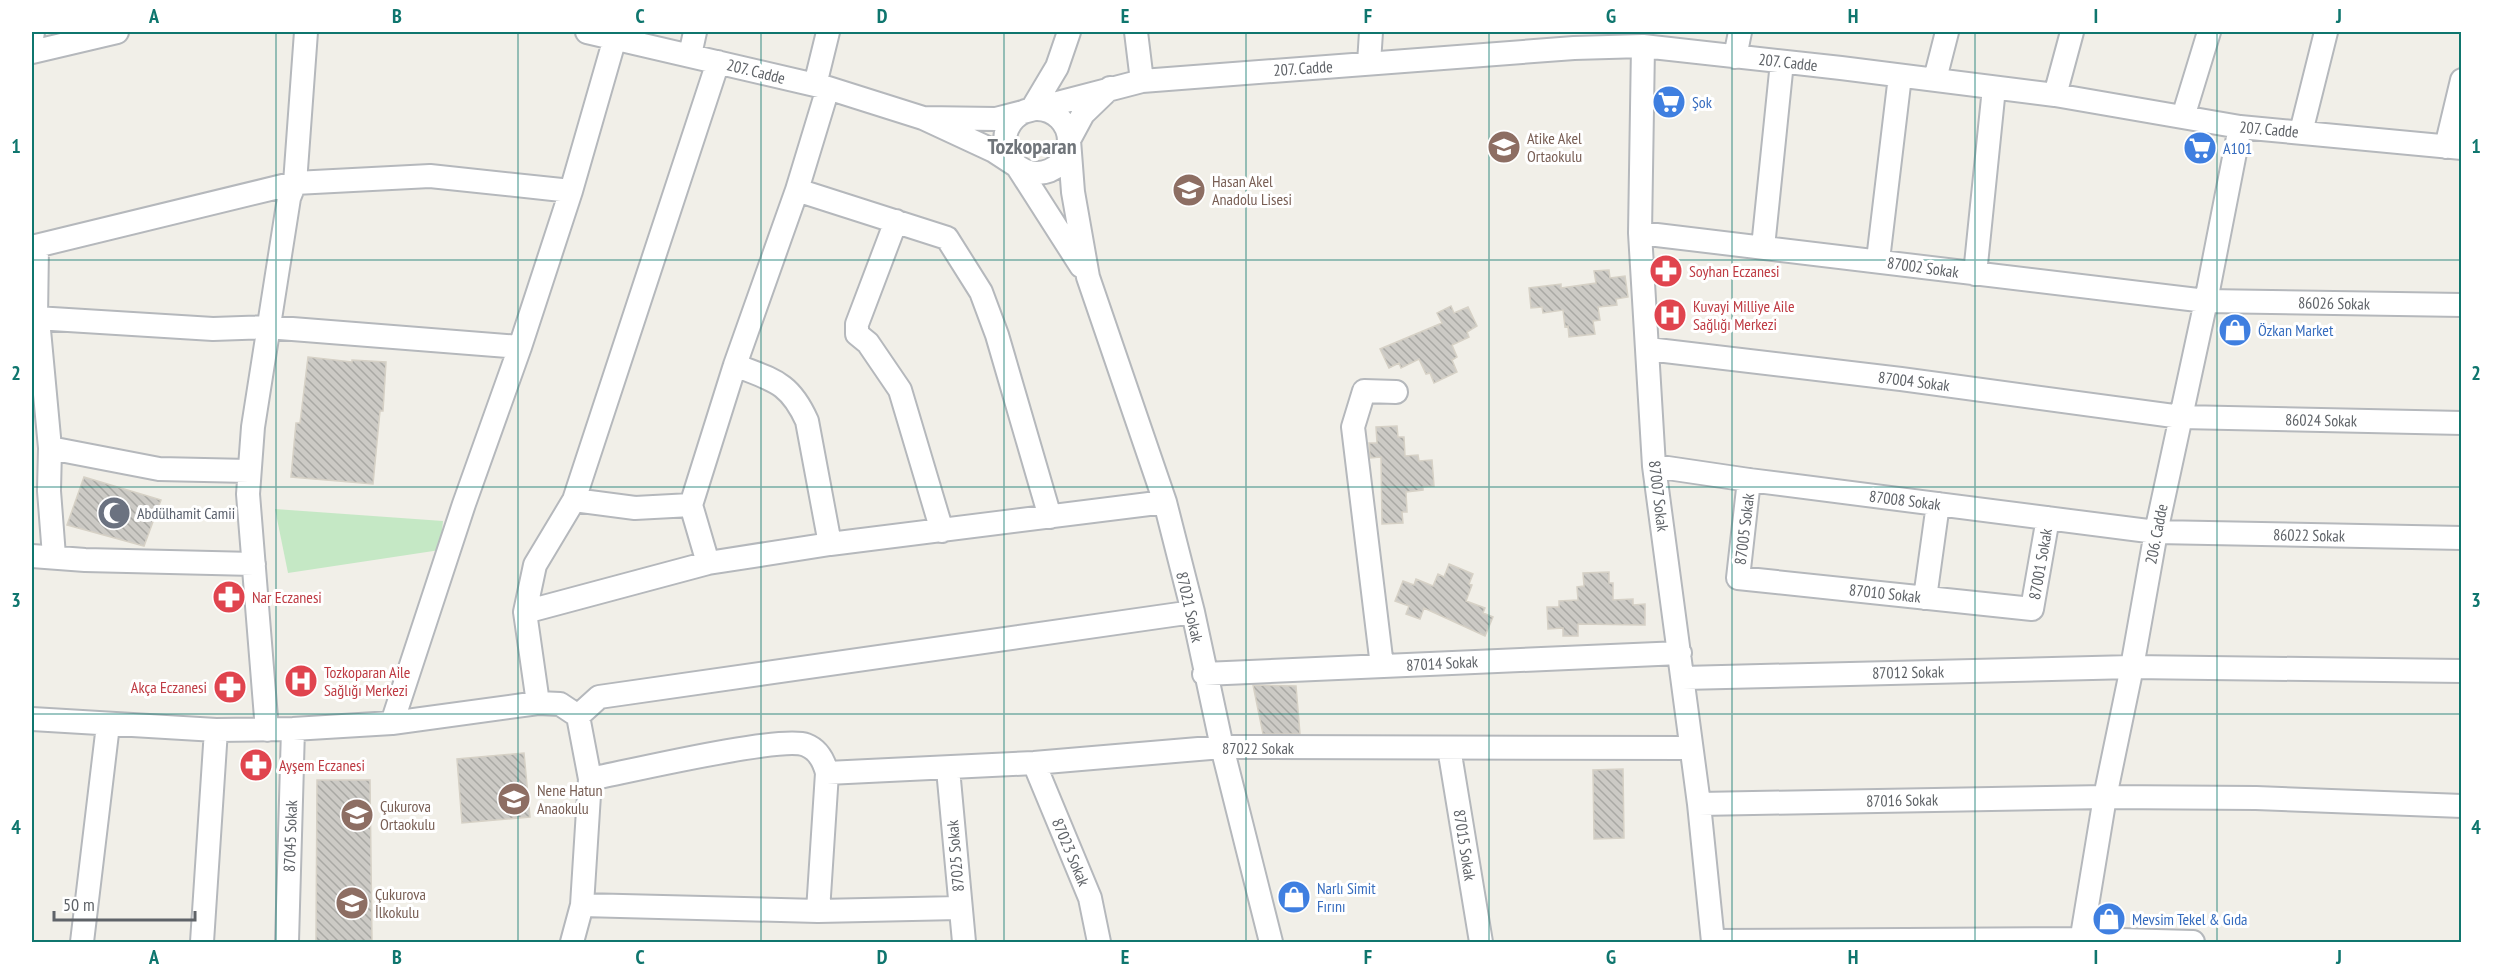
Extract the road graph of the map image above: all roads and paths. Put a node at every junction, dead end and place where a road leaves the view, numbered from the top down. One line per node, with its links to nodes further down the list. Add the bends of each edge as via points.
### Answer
1 (33, 32): 16 (street)
2 (117, 32): 19 (street)
3 (306, 32): 41 (street)
4 (695, 32): 20 (street)
5 (828, 32): 29 (street)
6 (1069, 32): 33 (street, via 1057,67)
7 (1136, 32): 28 (street)
8 (1371, 32): 24 (street)
9 (1545, 32): 18 (street)
10 (1740, 32): 21 (street)
11 (1947, 32): 26 (street)
12 (2072, 32): 32 (street)
13 (2209, 32): 34 (street)
14 (2326, 32): 37 (street)
15 (599, 34): 20 (street, 207. Cadde); 43 (street)
16 (32, 38)
17 (1643, 46): 18 (street, 207. Cadde); 21 (street, 207. Cadde); 45 (street, 87007 Sokak)
18 (1574, 48): 24 (street, 207. Cadde)
19 (32, 52)
20 (690, 55): 22 (street, 207. Cadde)
21 (1735, 57): 23 (street, 207. Cadde)
22 (718, 62): 29 (street, 207. Cadde); 65 (street)
23 (1782, 62): 25 (street, 207. Cadde); 47 (street)
24 (1369, 63): 28 (street, 207. Cadde)
25 (1900, 76): 26 (street, 207. Cadde); 48 (street)
26 (1935, 79): 31 (street, 207. Cadde)
27 (2462, 80): 39 (street)
28 (1142, 81): 30 (street, 207. Cadde)
29 (822, 87): 35 (street, 207. Cadde); 42 (street)
30 (1111, 87): 33 (street, 207. Cadde); 38 (street, via 1083,114)
31 (1994, 88): 32 (street, 207. Cadde); 49 (street)
32 (2055, 95): 34 (street, 207. Cadde)
33 (1032, 109): 35 (street, 207. Cadde, via 996,119); 38 (street, via 1053,113 1062,120); 40 (street, via 1014,119 1005,138 1005,148)
34 (2183, 117): 36 (street, 207. Cadde)
35 (923, 118): 40 (street)
36 (2240, 127): 37 (street, 207. Cadde); 51 (street, 206. Cadde)
37 (2301, 132): 39 (street, 207. Cadde)
38 (1070, 140): 40 (street, via 1064,160 1056,167 1036,174); 50 (street, via 1072,192)
39 (2454, 148)
40 (1017, 166): 50 (street)
41 (295, 183): 43 (street, via 430,176); 46 (street); 54 (street, via 289,198)
42 (797, 190): 44 (street); 57 (street)
43 (571, 191): 55 (street)
44 (896, 221): 69 (street, via 948,238 981,292); 71 (street, via 857,324 857,334 868,343 900,390)
45 (1640, 233): 47 (street, 87002 Sokak); 56 (street, 87007 Sokak)
46 (34, 247): 53 (street)
47 (1764, 247): 48 (street, 87002 Sokak)
48 (1878, 260): 49 (street, 87002 Sokak)
49 (1975, 274): 51 (street, 87002 Sokak)
50 (1088, 277): 66 (street, 87021 Sokak)
51 (2206, 301): 52 (street, 86026 Sokak); 59 (street, 206. Cadde)
52 (2462, 305)
53 (36, 318): 54 (street, via 213,329); 61 (street)
54 (267, 327): 55 (street); 63 (street)
55 (520, 347): 92 (street)
56 (1647, 349): 59 (street, 87004 Sokak); 62 (street, 87007 Sokak)
57 (735, 365): 68 (street); 74 (street, via 783,384 798,402 807,421)
58 (1396, 392): 84 (street, via 1364,390 1353,427)
59 (2181, 417): 60 (street, 86024 Sokak); 72 (street, 206. Cadde)
60 (2462, 423)
61 (50, 448): 63 (street, via 159,469); 75 (street)
62 (1654, 466): 64 (street, 87008 Sokak); 83 (street, 87007 Sokak)
63 (249, 471): 77 (street)
64 (1749, 480): 67 (street, 87008 Sokak); 78 (street, 87005 Sokak)
65 (574, 500): 68 (street, via 635,508); 81 (street, via 535,566)
66 (1165, 502): 69 (street); 82 (street, 87021 Sokak)
67 (1938, 504): 70 (street, 87008 Sokak); 79 (street)
68 (691, 505): 76 (street)
69 (1050, 517): 71 (street)
70 (2048, 518): 72 (street, 87008 Sokak); 80 (street, 87001 Sokak)
71 (942, 531): 74 (street)
72 (2156, 532): 73 (street, 86022 Sokak); 85 (street, 206. Cadde)
73 (2462, 538)
74 (830, 544): 76 (street)
75 (43, 556): 77 (street)
76 (708, 563): 81 (street)
77 (254, 564): 96 (street)
78 (1738, 578): 79 (street, 87010 Sokak)
79 (1925, 598): 80 (street, 87010 Sokak)
80 (2032, 609)
81 (525, 612): 89 (street)
82 (1193, 612): 87 (street, 87021 Sokak); 90 (street, via 598,697)
83 (1680, 653): 84 (street, 87014 Sokak); 88 (street, 87007 Sokak)
84 (1382, 666): 87 (street, 87014 Sokak)
85 (2132, 667): 86 (street, 87012 Sokak); 88 (street, 87012 Sokak); 104 (street, 206. Cadde)
86 (2462, 670)
87 (1204, 674): 97 (street, 87021 Sokak)
88 (1683, 678): 99 (street, 87007 Sokak)
89 (538, 704): 90 (street, via 560,704); 92 (street)
90 (578, 716): 103 (street)
91 (32, 719): 93 (street)
92 (392, 723): 94 (street)
93 (108, 725): 95 (street); 111 (street)
94 (293, 729): 96 (street); 113 (street, 87045 Sokak)
95 (216, 730): 96 (street); 112 (street)
96 (267, 730)
97 (1222, 747): 98 (street, 87022 Sokak); 100 (street, 87022 Sokak); 117 (street, 87021 Sokak)
98 (1449, 748): 99 (street, 87022 Sokak); 118 (street, 87015 Sokak)
99 (1691, 748): 105 (street, 87007 Sokak)
100 (1034, 764): 101 (street, 87022 Sokak); 116 (street, 87023 Sokak, via 1090,898)
101 (948, 769): 102 (street, 87022 Sokak); 108 (street, 87025 Sokak)
102 (827, 773): 103 (street, via 823,758 806,745 774,743); 109 (street)
103 (590, 779): 107 (street)
104 (2105, 797): 105 (street, 87016 Sokak); 106 (street, 87016 Sokak); 110 (street, 206. Cadde)
105 (1699, 804): 119 (street, 87007 Sokak)
106 (2462, 806)
107 (582, 905): 109 (street); 114 (street)
108 (960, 908): 109 (street); 115 (street, 87025 Sokak)
109 (818, 911)
110 (2081, 940): 119 (street); 120 (street)
111 (82, 942)
112 (202, 942)
113 (287, 942)
114 (572, 942)
115 (964, 942)
116 (1099, 942)
117 (1270, 942)
118 (1481, 942)
119 (1713, 942)
120 (2193, 942)

